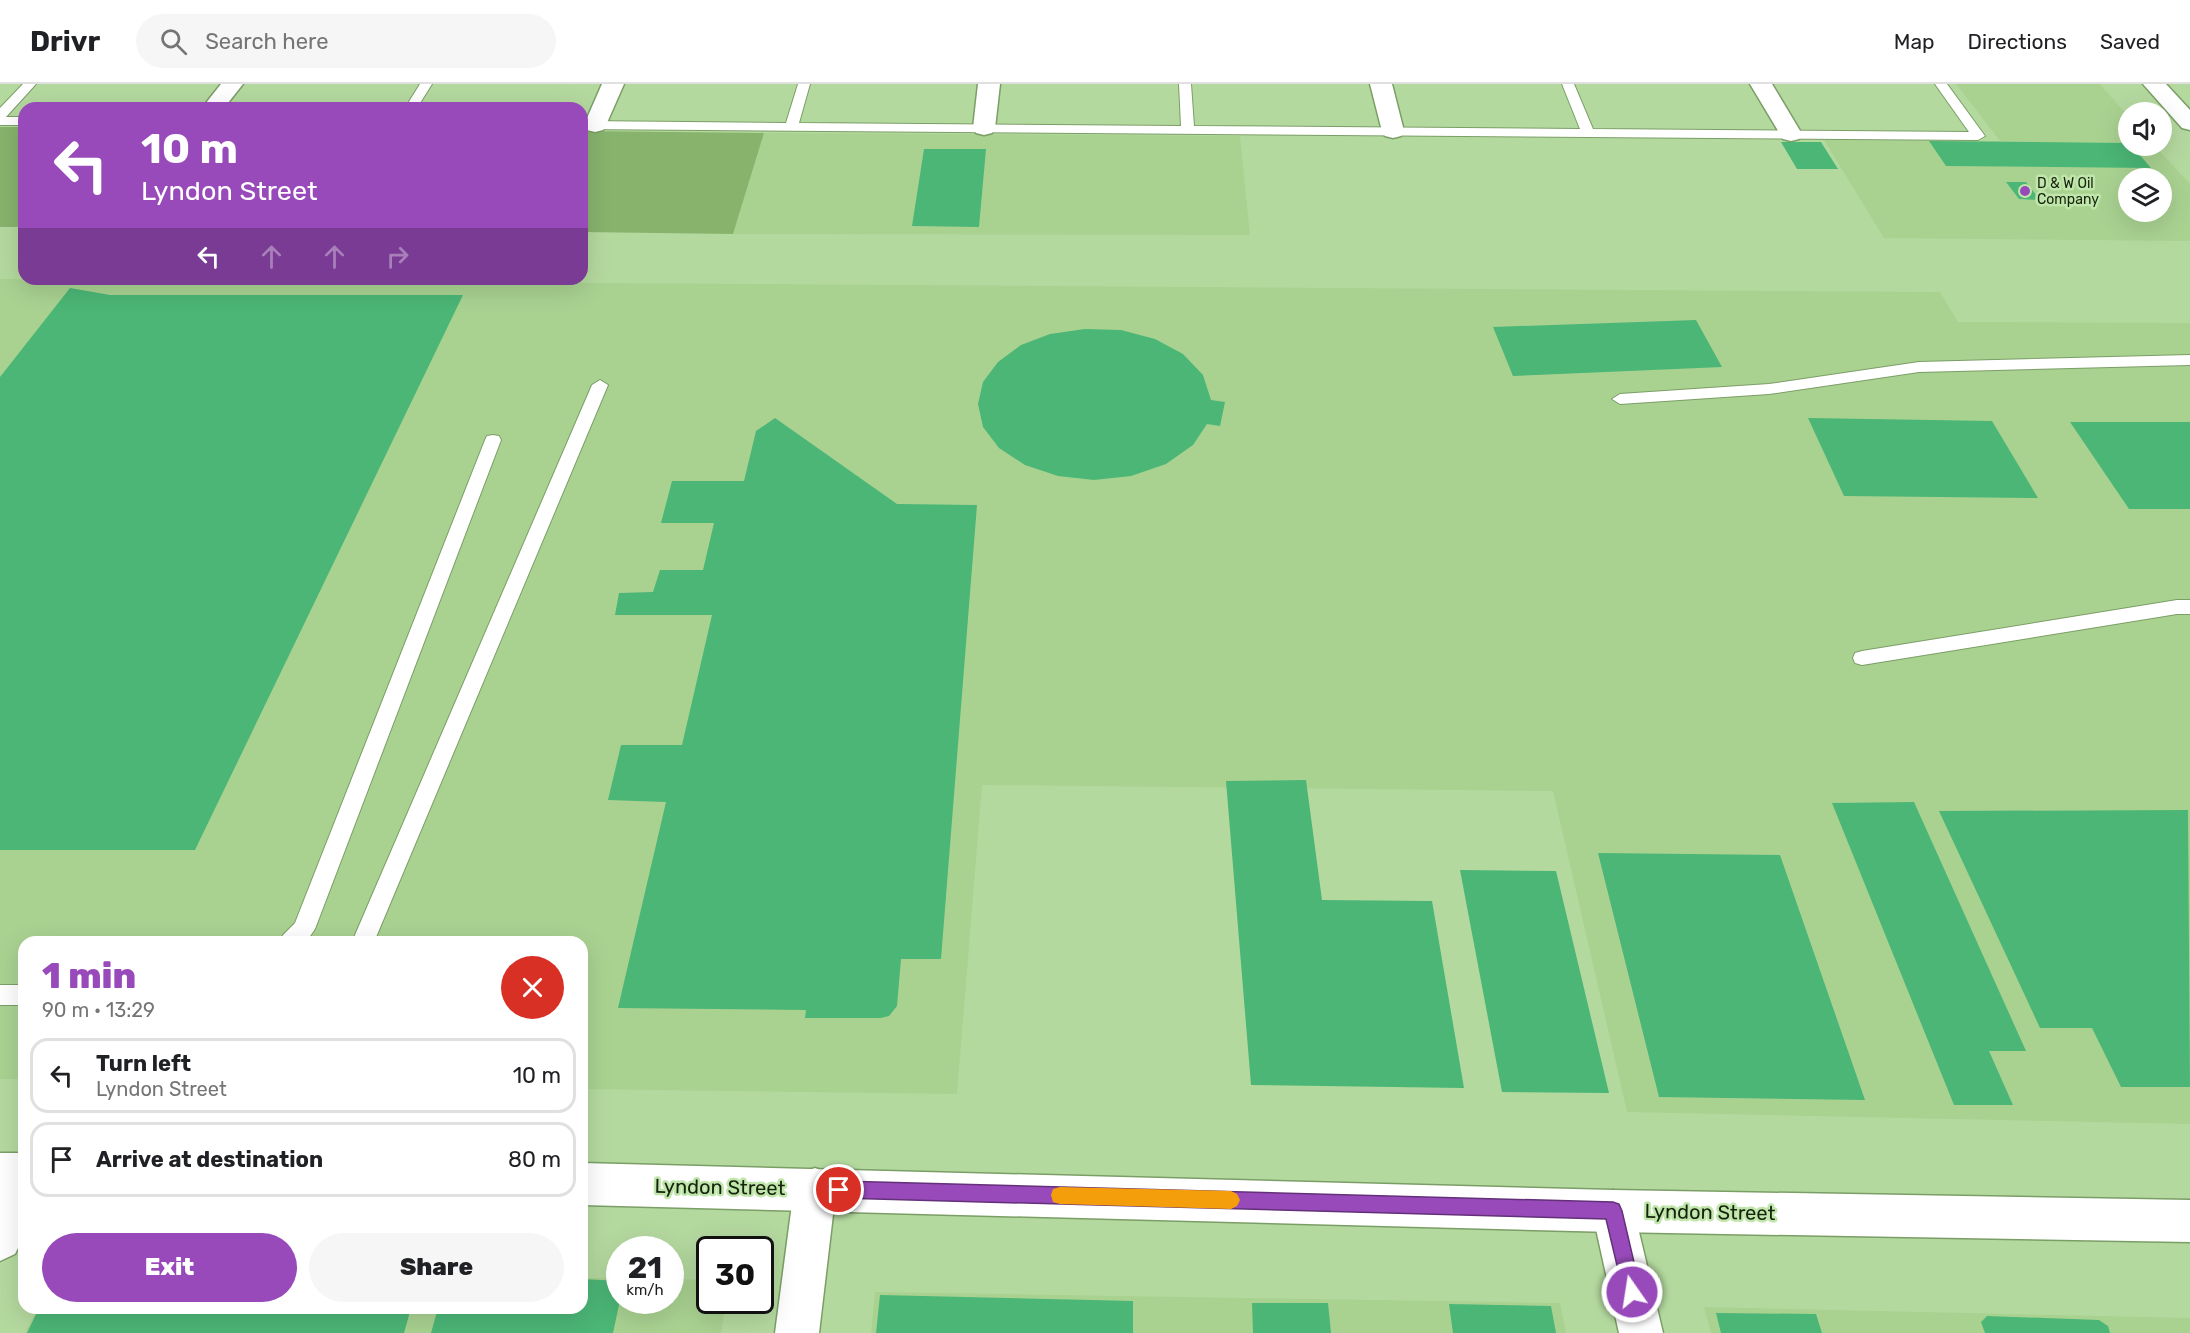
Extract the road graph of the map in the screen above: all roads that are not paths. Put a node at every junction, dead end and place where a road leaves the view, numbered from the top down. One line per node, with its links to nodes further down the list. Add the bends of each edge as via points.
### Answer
1 (30, 84): 15 (lane)
2 (232, 84): 13 (street)
3 (426, 84): 14 (lane)
4 (613, 84): 19 (street)
5 (804, 84): 20 (lane)
6 (989, 84): 21 (street)
7 (1185, 84): 22 (lane)
8 (1381, 84): 23 (street)
9 (1568, 84): 24 (lane)
10 (1761, 84): 25 (street)
11 (1941, 84): 25 (lane, via 1978,135)
12 (2154, 84): 18 (street)
13 (218, 102)
14 (415, 102)
15 (0, 116)
16 (0, 121): 17 (lane)
17 (18, 121)
18 (2190, 123)
19 (588, 125): 20 (lane)
20 (792, 126): 21 (lane)
21 (984, 128): 22 (lane)
22 (1188, 129): 23 (lane)
23 (1393, 130): 24 (lane)
24 (1588, 132): 25 (lane)
25 (1791, 134)
26 (2190, 360): 28 (lane, via 1919,367 1769,389)
27 (600, 385): 33 (lane)
28 (1620, 399)
29 (493, 440): 32 (lane, via 304,929)
30 (2190, 607): 31 (lane)
31 (1862, 658)
32 (297, 936)
33 (366, 936)
34 (0, 995): 35 (lane)
35 (18, 995)
36 (0, 1174): 37 (street)
37 (18, 1174)
38 (588, 1184): 39 (street, Lyndon Street)
39 (815, 1189): 41 (street, Lyndon Street); 44 (street)
40 (18, 1202): 43 (street)
41 (1613, 1211): 42 (street, Lyndon Street); 45 (street)
42 (2190, 1221)
43 (0, 1239)
44 (796, 1333)
45 (1641, 1333)

